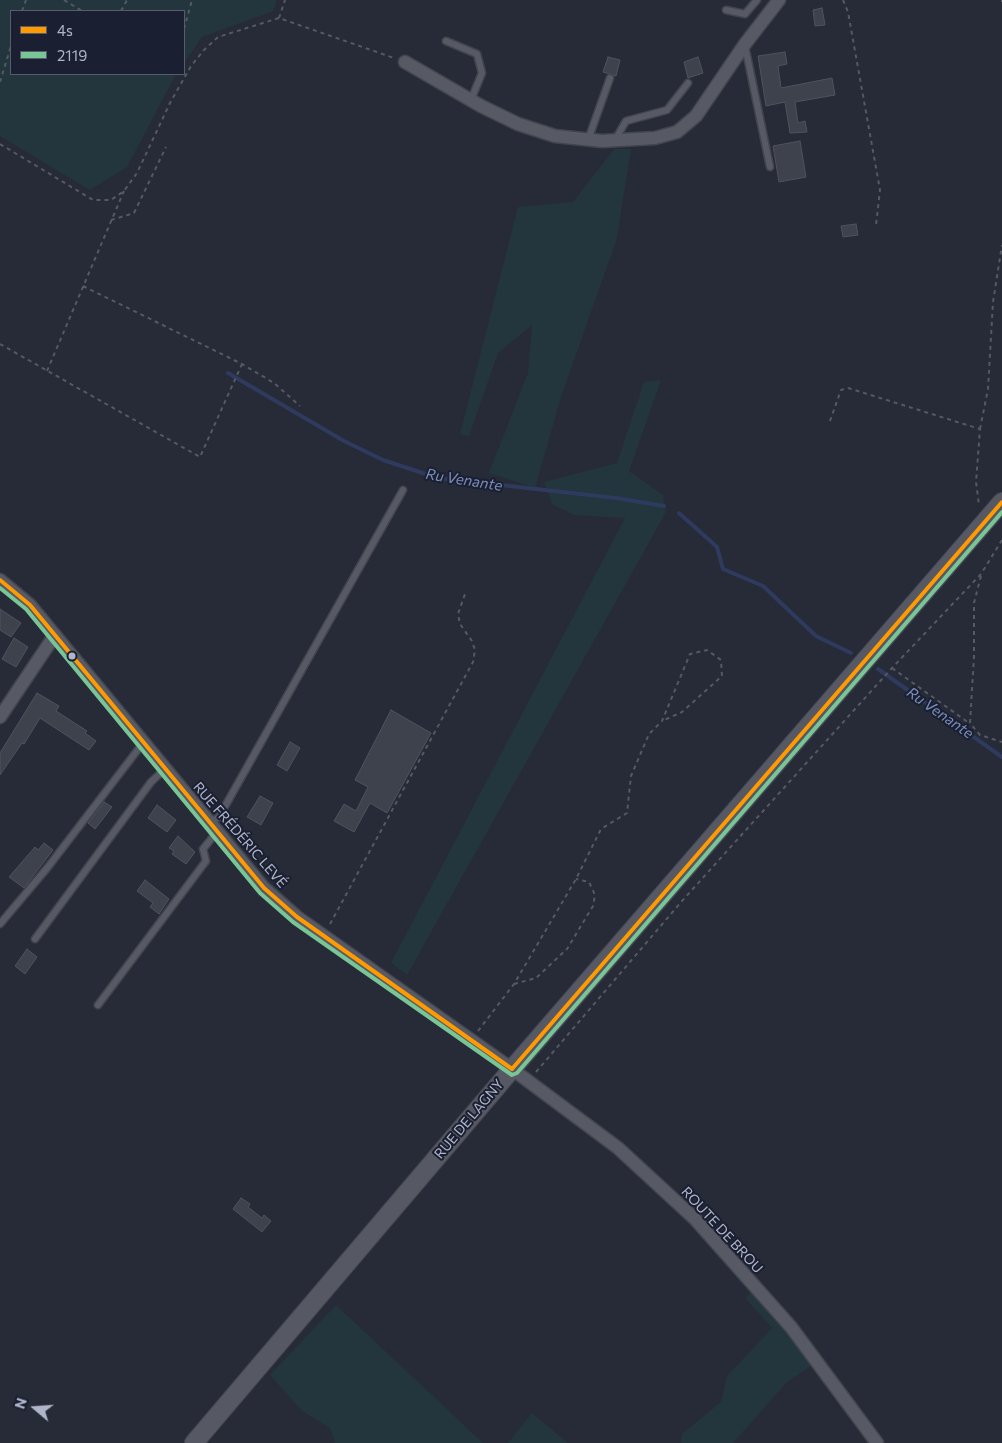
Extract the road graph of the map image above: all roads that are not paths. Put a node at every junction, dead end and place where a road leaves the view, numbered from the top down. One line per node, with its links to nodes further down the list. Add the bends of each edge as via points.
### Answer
1 (757, 0): 3 (lane, via 745,14)
2 (779, 0): 5 (street)
3 (726, 10)
4 (446, 41): 9 (lane, via 477,54 482,73)
5 (745, 44): 11 (street, via 696,116 677,132 655,138); 12 (lane)
6 (405, 62): 9 (street)
7 (610, 78): 10 (lane)
8 (688, 83): 11 (lane, via 667,110 626,121)
9 (471, 100): 10 (street, via 518,124 556,136)
10 (588, 140): 11 (street)
11 (614, 141)
12 (770, 167)
13 (403, 490): 20 (lane)
14 (1002, 502): 24 (main road, RUE DE LAGNY)
15 (0, 580): 16 (street, RUE FRÉDÉRIC LEVÉ, via 30,605)
16 (55, 635): 17 (street); 18 (street, RUE FRÉDÉRIC LEVÉ)
17 (0, 716)
18 (144, 742): 19 (street, RUE FRÉDÉRIC LEVÉ); 21 (lane)
19 (164, 769): 20 (street, RUE FRÉDÉRIC LEVÉ); 22 (lane)
20 (212, 828): 23 (lane, via 203,849 206,861); 24 (street, RUE FRÉDÉRIC LEVÉ, via 264,888 323,936)
21 (0, 924)
22 (35, 939)
23 (98, 1005)
24 (512, 1069): 25 (main road, RUE DE LAGNY); 26 (street, ROUTE DE BROU, via 618,1148 695,1219 791,1327)
25 (194, 1443)
26 (877, 1443)

